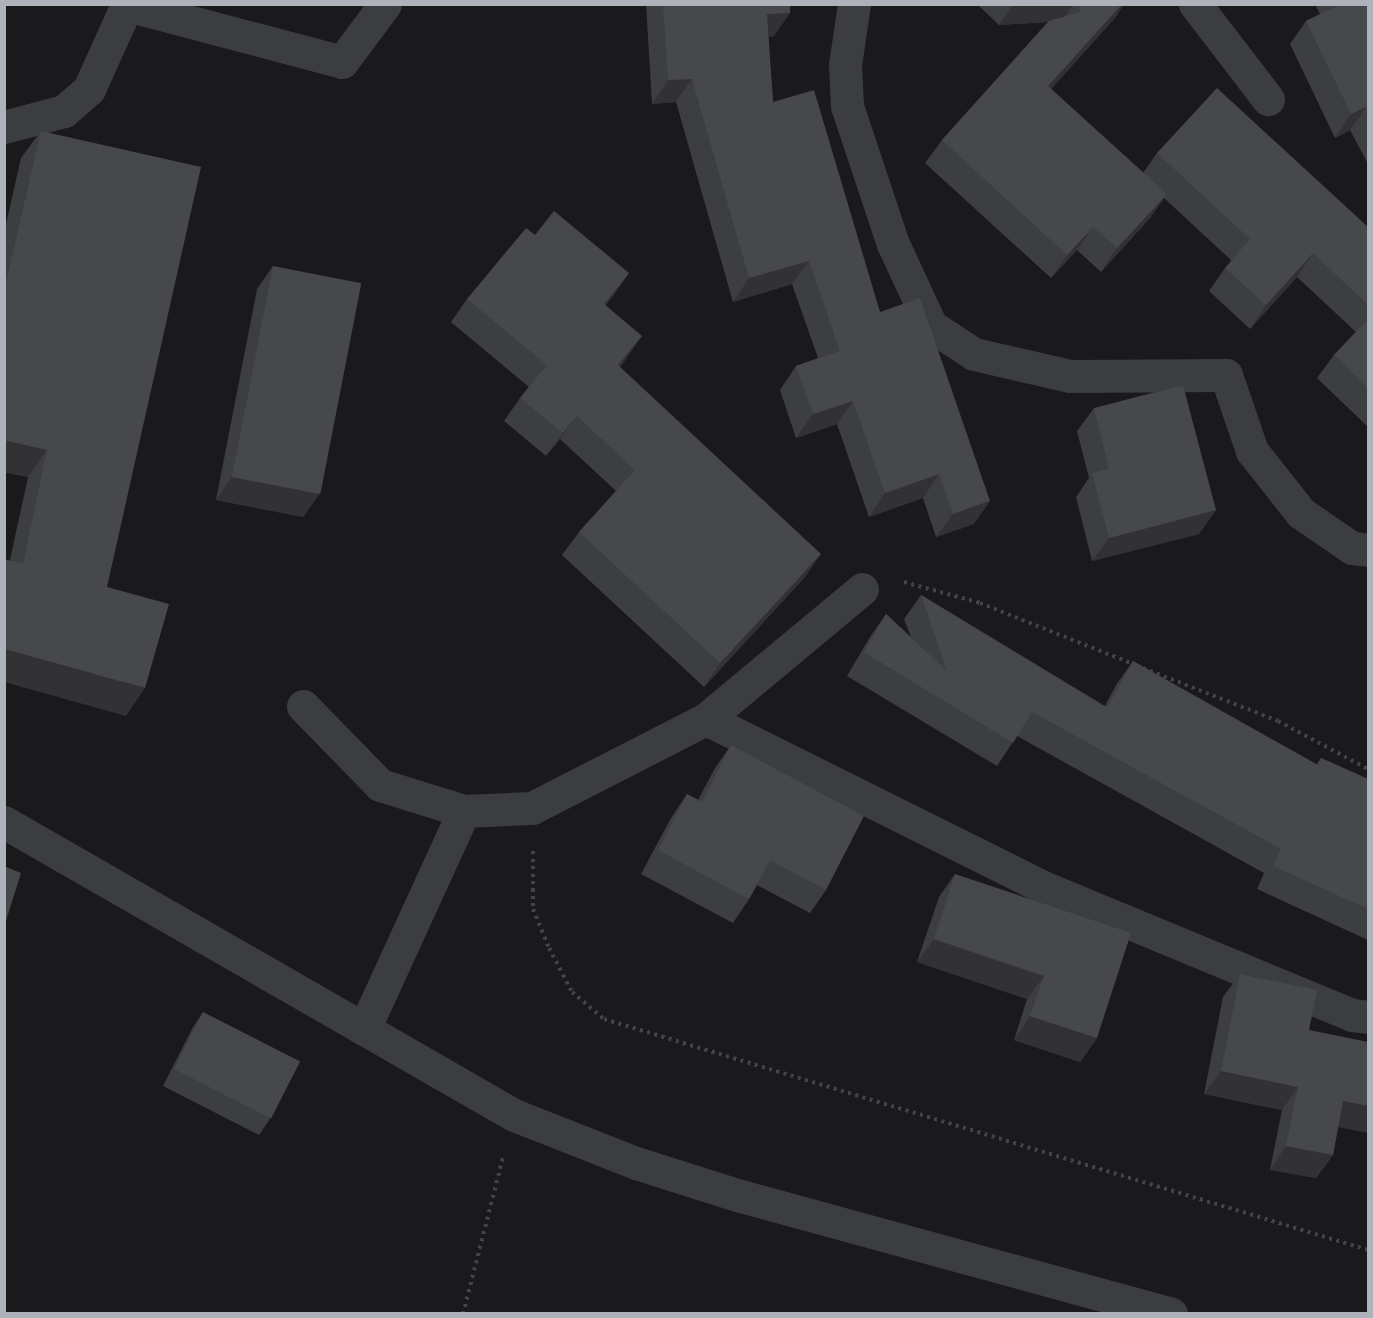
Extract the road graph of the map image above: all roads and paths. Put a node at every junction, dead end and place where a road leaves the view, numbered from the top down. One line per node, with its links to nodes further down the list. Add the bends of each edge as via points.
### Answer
1 (385, 4): 4 (street, via 342,62)
2 (854, 4): 7 (street, via 845,64 847,106 893,244 931,326 974,354 1070,376 1226,375 1252,451 1301,513 1352,548)
3 (1195, 4): 5 (street)
4 (127, 5): 6 (street, via 89,88 64,111)
5 (1268, 99)
6 (4, 127)
7 (1368, 550)
8 (862, 589): 10 (street); 11 (path, via 910,581 980,603 1278,721)
9 (303, 706): 13 (street, via 380,785)
10 (706, 719): 12 (street); 15 (street, via 1043,887 1353,1015)
11 (1368, 769)
12 (532, 808): 13 (street); 18 (path, via 533,909 572,992 604,1019)
13 (464, 811): 16 (street)
14 (4, 822): 16 (street)
15 (1368, 1017)
16 (364, 1029): 17 (street)
17 (514, 1115): 19 (path); 20 (street, via 636,1163 737,1195)
18 (1368, 1250)
19 (463, 1314)
20 (1172, 1314)

